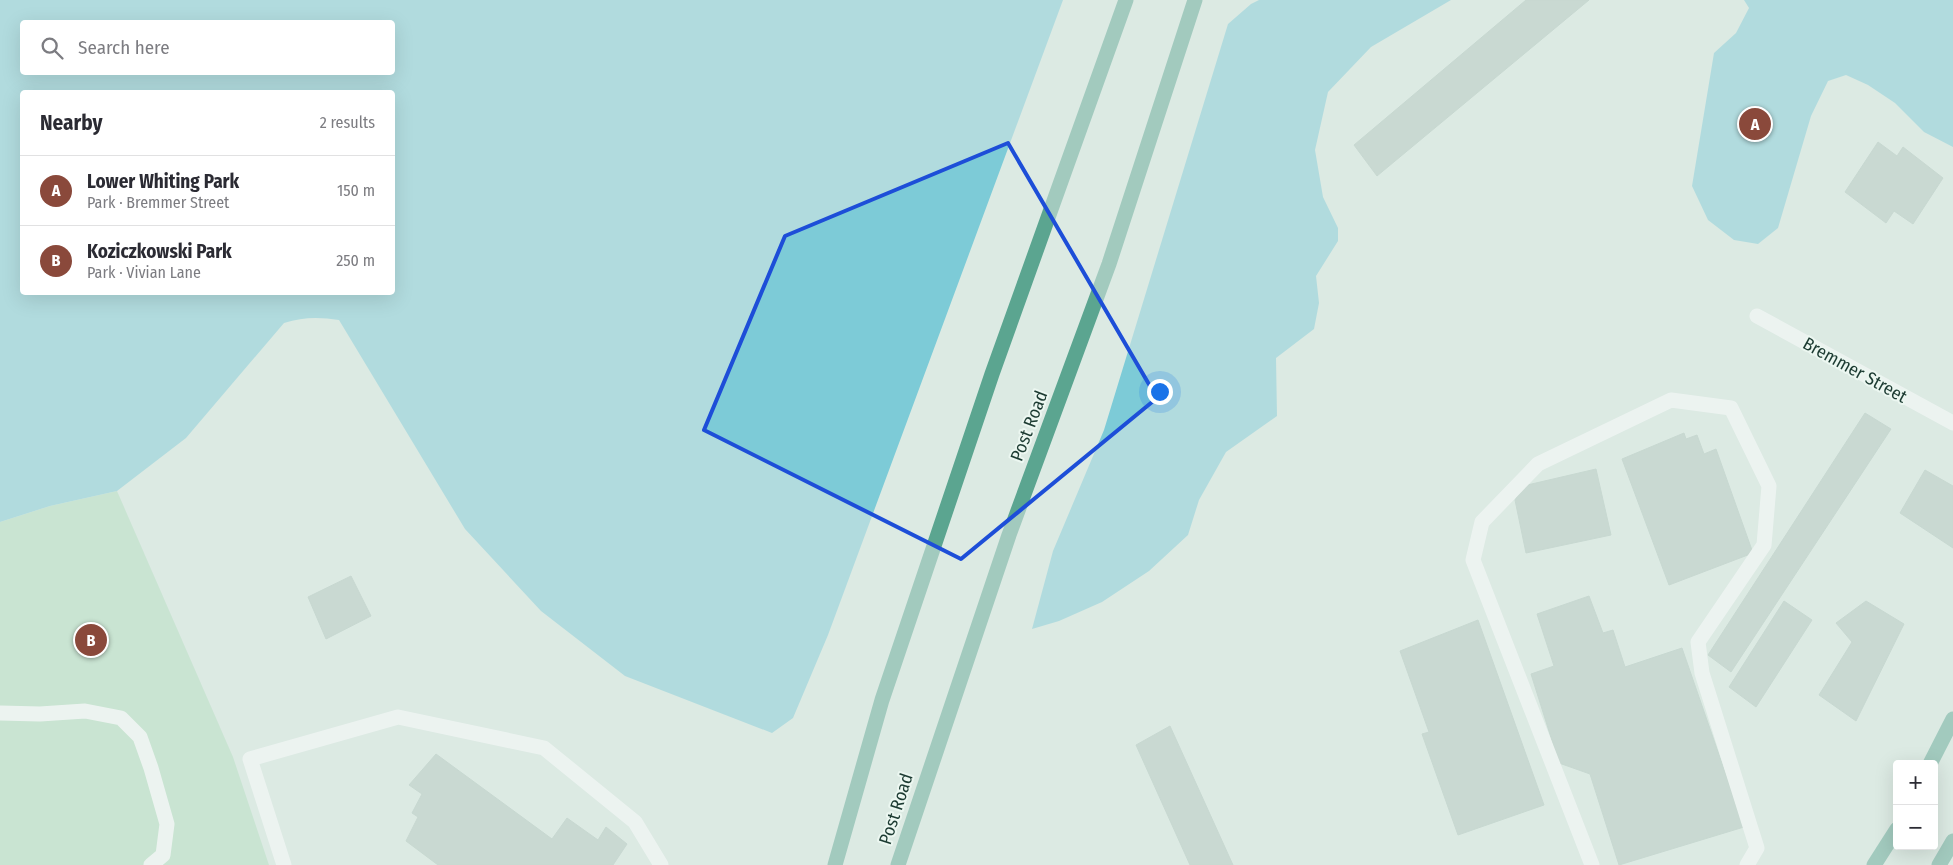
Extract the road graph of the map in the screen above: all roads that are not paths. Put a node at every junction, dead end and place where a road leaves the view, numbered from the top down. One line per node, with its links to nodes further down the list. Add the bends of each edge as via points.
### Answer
1 (1126, 0): 13 (main road, via 935,542 882,700)
2 (1195, 0): 14 (main road, Post Road, via 1109,264 1009,535)
3 (1757, 316): 4 (street, Bremmer Street)
4 (1953, 423)
5 (0, 713): 10 (street, via 86,711 121,718 140,737 167,824 162,855)
6 (1953, 718): 7 (main road)
7 (1932, 760)
8 (1893, 835): 17 (main road)
9 (1953, 841): 18 (main road)
10 (151, 865)
11 (284, 865): 12 (street, via 250,759 398,717 544,748 635,822)
12 (661, 865)
13 (835, 865)
14 (898, 865)
15 (1592, 865): 16 (street, via 1472,560 1482,522 1538,464 1671,400 1731,408 1768,486 1764,545 1698,642 1702,673 1757,848)
16 (1747, 865)
17 (1874, 865)
18 (1940, 865)

